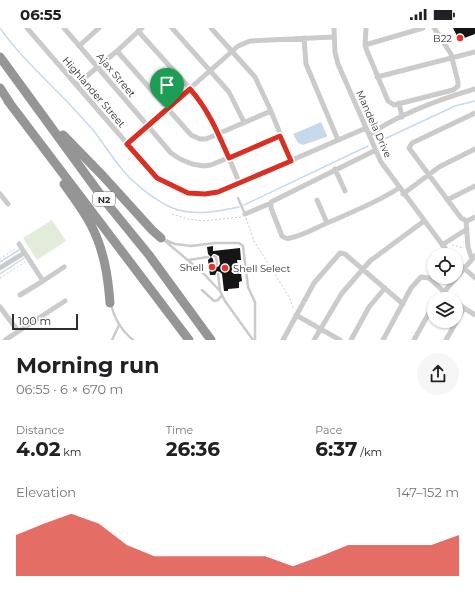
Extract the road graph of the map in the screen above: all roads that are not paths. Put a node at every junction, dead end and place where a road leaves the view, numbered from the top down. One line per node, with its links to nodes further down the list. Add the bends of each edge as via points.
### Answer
1 (27, 28): 23 (street, Highlander Street)
2 (64, 28): 14 (street, Ajax Street)
3 (99, 28): 14 (street)
4 (172, 28): 21 (street)
5 (211, 28): 16 (street)
6 (334, 28): 11 (street, Mandela Drive)
7 (366, 28): 13 (street)
8 (423, 28): 13 (street)
9 (434, 28): 19 (street)
10 (140, 30): 15 (street); 26 (street)
11 (334, 37): 12 (street); 40 (street, Mandela Drive, via 338,64)
12 (304, 38): 16 (street, via 250,41); 44 (street, via 306,64)
13 (365, 45): 22 (street)
14 (79, 46): 20 (street, Ajax Street)
15 (117, 51): 20 (street); 33 (street)
16 (232, 52): 21 (street); 35 (street, via 254,77)
17 (475, 52): 19 (street)
18 (0, 57): 34 (highway, N2)
19 (452, 58): 22 (street); 24 (street)
20 (98, 67): 23 (street); 39 (street, Ajax Street)
21 (211, 71): 26 (street); 38 (street, via 229,92)
22 (377, 77): 32 (street, via 389,102)
23 (76, 85): 45 (street, Highlander Street)
24 (458, 86): 28 (street, via 454,90); 29 (street)
25 (0, 88): 30 (highway, N2)
26 (190, 89): 33 (street); 41 (street, via 206,109)
27 (475, 89): 29 (street)
28 (443, 92): 31 (street); 32 (street)
29 (462, 93): 31 (street)
30 (8, 101): 93 (highway, via 91,225 105,264); 107 (highway, N2)
31 (440, 101): 37 (street)
32 (399, 104): 37 (street)
33 (167, 109): 39 (street); 41 (street, via 196,138 206,139)
34 (38, 110): 69 (highway); 108 (highway, N2)
35 (271, 111): 38 (street); 42 (street)
36 (475, 113): 51 (street, via 411,144 410,150)
37 (402, 117): 43 (street, via 380,128)
38 (244, 122): 41 (street)
39 (147, 126): 45 (street); 48 (street, Ajax Street, via 171,153 197,166 211,165)
40 (366, 128): 43 (street, Mandela Drive); 44 (street, Highlander Street)
41 (219, 134): 48 (street)
42 (280, 136): 48 (street, Ajax Street); 49 (street)
43 (370, 137): 46 (street, Mandela Drive)
44 (338, 140): 49 (street, Highlander Street)
45 (127, 144): 52 (street, Highlander Street, via 157,178 188,193 213,193)
46 (375, 148): 50 (street); 54 (street, Mandela Drive, via 381,162)
47 (475, 149): 51 (street)
48 (229, 158): 52 (street)
49 (291, 161): 52 (street, Highlander Street)
50 (335, 169): 55 (street); 61 (street)
51 (428, 174): 56 (street); 60 (street)
52 (239, 182)
53 (475, 186): 60 (street)
54 (399, 188): 56 (street, Mandela Drive); 67 (street, via 365,207)
55 (345, 191)
56 (403, 194): 65 (street, Mandela Drive)
57 (1, 196): 62 (street)
58 (238, 198): 63 (lane)
59 (317, 200): 67 (street)
60 (447, 200): 66 (street)
61 (271, 203): 63 (street); 67 (street, via 280,233 286,239)
62 (8, 204)
63 (244, 212)
64 (475, 217): 66 (street)
65 (424, 221): 70 (street, Mandela Drive); 81 (street)
66 (466, 221): 68 (street)
67 (327, 223)
68 (467, 228): 70 (street); 76 (street, via 468,247)
69 (161, 238): 77 (lane); 109 (lane, via 186,246 239,243 243,246 248,287 255,302)
70 (443, 244): 72 (street, Mandela Drive)
71 (19, 245): 73 (street)
72 (446, 248)
73 (24, 253): 80 (street); 85 (street)
74 (214, 256): 78 (lane)
75 (208, 257): 77 (lane)
76 (474, 258): 82 (street)
77 (188, 260): 88 (lane)
78 (217, 264)
79 (64, 267): 85 (street)
80 (0, 268)
81 (362, 268): 86 (street); 97 (street, via 345,254 338,254 318,277); 101 (street, via 342,293)
82 (464, 269): 84 (street); 89 (street)
83 (218, 274): 88 (lane)
84 (475, 278)
85 (43, 281): 90 (street)
86 (385, 288): 94 (street); 113 (street, via 369,307)
87 (202, 290): 91 (lane, via 214,301)
88 (220, 291): 91 (lane)
89 (444, 292): 94 (street, via 429,278 421,277 411,288)
90 (20, 295)
91 (222, 295): 109 (lane)
92 (65, 301): 102 (street)
93 (110, 303): 100 (lane)
94 (403, 304): 114 (street)
95 (0, 307): 102 (street)
96 (464, 308): 98 (street); 116 (street)
97 (296, 315): 101 (street); 110 (street)
98 (475, 315)
99 (427, 317): 115 (street)
100 (119, 325): 103 (lane); 105 (lane)
101 (320, 329): 111 (street); 112 (street)
102 (18, 332): 104 (street)
103 (129, 339): 106 (lane)
104 (5, 340)
105 (112, 340)
106 (133, 340)
107 (189, 340)
108 (211, 340)
109 (254, 340)
110 (283, 340)
111 (314, 340)
112 (340, 340)
113 (351, 340)
114 (383, 340)
115 (414, 340)
116 (446, 340)

